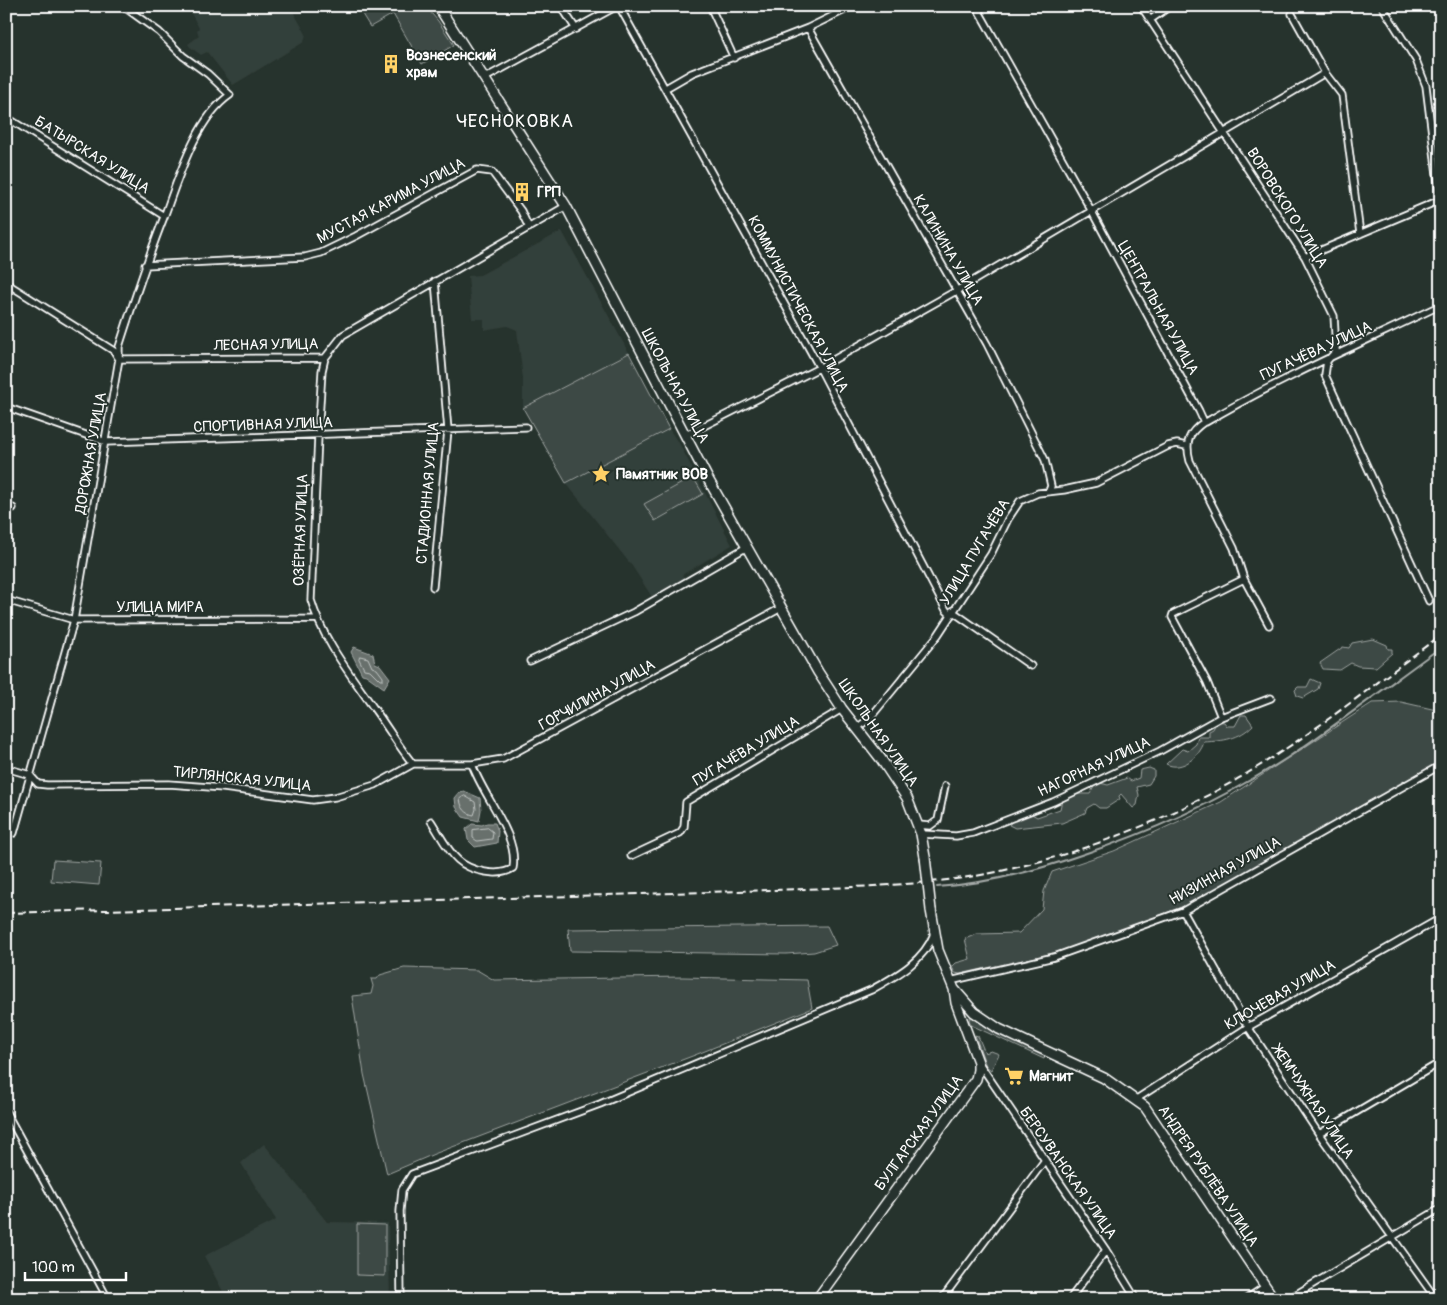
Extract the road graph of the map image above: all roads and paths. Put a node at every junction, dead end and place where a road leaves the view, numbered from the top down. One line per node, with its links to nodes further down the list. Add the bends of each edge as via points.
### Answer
1 (123, 6): 24 (street, ДОРОЖНАЯ УЛИЦА, via 159,32 230,95 216,104 181,167)
2 (438, 6): 17 (street, ШКОЛЬНАЯ УЛИЦА)
3 (561, 6): 14 (street)
4 (618, 6): 14 (street); 18 (street, КОММУНИСТИЧЕСКАЯ УЛИЦА)
5 (710, 6): 15 (street)
6 (852, 6): 13 (street)
7 (976, 6): 23 (street, ЦЕНТРАЛЬНАЯ УЛИЦА)
8 (1141, 6): 12 (street, ВОРОВСКОГО УЛИЦА)
9 (1170, 6): 12 (street)
10 (1382, 6): 21 (street, via 1416,60 1426,86)
11 (1292, 14): 16 (street)
12 (1150, 20): 20 (street, ВОРОВСКОГО УЛИЦА)
13 (808, 28): 15 (street); 31 (street, КАЛИНИНА УЛИЦА)
14 (576, 29): 17 (street)
15 (734, 58): 18 (street, via 692,73)
16 (1325, 73): 20 (street); 26 (street, via 1342,96)
17 (484, 78): 22 (street, ШКОЛЬНАЯ УЛИЦА)
18 (666, 88): 36 (street, КОММУНИСТИЧЕСКАЯ УЛИЦА)
19 (6, 116): 24 (street, БАТЫРСКАЯ УЛИЦА)
20 (1224, 131): 23 (street); 27 (street, ВОРОВСКОГО УЛИЦА)
21 (1440, 204): 26 (street)
22 (566, 206): 25 (street, ЛЕСНАЯ УЛИЦА); 41 (street, ШКОЛЬНАЯ УЛИЦА)
23 (1091, 210): 31 (street); 38 (street, ЦЕНТРАЛЬНАЯ УЛИЦА)
24 (164, 216): 28 (street, ДОРОЖНАЯ УЛИЦА)
25 (529, 228): 28 (street, МУСТАЯ КАРИМА УЛИЦА, via 492,172 477,170 321,253 305,257); 29 (street, ЛЕСНАЯ УЛИЦА)
26 (1360, 234): 27 (street)
27 (1305, 257): 35 (street, ВОРОВСКОГО УЛИЦА, via 1334,316 1336,350)
28 (145, 265): 34 (street, ДОРОЖНАЯ УЛИЦА, via 119,347)
29 (435, 281): 33 (street, ЛЕСНАЯ УЛИЦА, via 343,335); 40 (street, СТАДИОННАЯ УЛИЦА)
30 (6, 283): 34 (street, via 114,351)
31 (956, 290): 36 (street); 45 (street, КАЛИНИНА УЛИЦА, via 1045,460 1052,486)
32 (1441, 306): 35 (street, ПУГАЧЁВА УЛИЦА)
33 (325, 358): 34 (street, ЛЕСНАЯ УЛИЦА); 42 (street, ОЗЁРНАЯ УЛИЦА)
34 (119, 359): 43 (street, ДОРОЖНАЯ УЛИЦА)
35 (1327, 361): 38 (street, ПУГАЧЁВА УЛИЦА, via 1290,375); 52 (street, ВОРОВСКОГО УЛИЦА, via 1325,375 1334,398)
36 (819, 368): 41 (street); 54 (street, КОММУНИСТИЧЕСКАЯ УЛИЦА, via 946,610)
37 (6, 407): 43 (street, СПОРТИВНАЯ УЛИЦА)
38 (1204, 422): 44 (street, via 1192,430)
39 (526, 427): 40 (street, СПОРТИВНАЯ УЛИЦА)
40 (448, 430): 42 (street, СПОРТИВНАЯ УЛИЦА); 50 (street, СТАДИОННАЯ УЛИЦА)
41 (686, 435): 48 (street, ШКОЛЬНАЯ УЛИЦА)
42 (318, 436): 43 (street, СПОРТИВНАЯ УЛИЦА); 55 (street, ОЗЁРНАЯ УЛИЦА, via 311,579 311,600)
43 (106, 442): 56 (street, ДОРОЖНАЯ УЛИЦА)
44 (1186, 446): 45 (street, УЛИЦА ПУГАЧЁВА, via 1168,446 1096,483); 49 (street, via 1200,483 1234,548)
45 (1049, 490): 54 (street, УЛИЦА ПУГАЧЁВА, via 1027,496 1015,506 991,554)
46 (6, 506): 47 (street)
47 (13, 508)
48 (747, 546): 53 (street, ШКОЛЬНАЯ УЛИЦА); 58 (street, via 634,612)
49 (1244, 579): 57 (street); 62 (street, via 1172,617 1207,682)
50 (433, 587)
51 (6, 600): 56 (street, УЛИЦА МИРА)
52 (1429, 601)
53 (782, 608): 61 (street, ШКОЛЬНАЯ УЛИЦА); 65 (street, ГОРЧИЛИНА УЛИЦА, via 519,752 503,760)
54 (952, 613): 59 (street); 63 (street, УЛИЦА ПУГАЧЁВА, via 912,668 870,718)
55 (317, 619): 56 (street, УЛИЦА МИРА); 64 (street, ОЗЁРНАЯ УЛИЦА, via 341,661 398,747)
56 (74, 620): 68 (street, ДОРОЖНАЯ УЛИЦА)
57 (1269, 625)
58 (530, 661)
59 (1031, 666)
60 (1271, 698): 62 (street, НАГОРНАЯ УЛИЦА)
61 (842, 709): 63 (street, ШКОЛЬНАЯ УЛИЦА); 74 (street, ПУГАЧЁВА УЛИЦА, via 686,802 684,827 680,833)
62 (1221, 717): 73 (street, НАГОРНАЯ УЛИЦА, via 1160,751 1053,802 973,833 956,836)
63 (857, 728): 71 (street, ШКОЛЬНАЯ УЛИЦА, via 896,780)
64 (413, 764): 65 (street, ГОРЧИЛИНА УЛИЦА); 68 (street, ТИРЛЯНСКАЯ УЛИЦА, via 359,790 313,800 169,784 47,785 38,784)
65 (472, 764): 70 (street, via 477,780 510,842 513,868 500,872 471,868 458,860)
66 (1441, 765): 75 (street, НИЗИННАЯ УЛИЦА)
67 (6, 768): 68 (street, ТИРЛЯНСКАЯ УЛИЦА)
68 (30, 775): 72 (street, ДОРОЖНАЯ УЛИЦА)
69 (945, 786): 71 (street, via 938,820 930,826)
70 (431, 821)
71 (918, 825): 73 (street, ШКОЛЬНАЯ УЛИЦА)
72 (14, 833)
73 (921, 834): 77 (street, ШКОЛЬНАЯ УЛИЦА, bridge)
74 (631, 856)
75 (1183, 911): 78 (street, НИЗИННАЯ УЛИЦА, via 1054,957); 79 (street, ЖЕМЧУЖНАЯ УЛИЦА)
76 (1441, 918): 79 (street, КЛЮЧЕВАЯ УЛИЦА)
77 (934, 934): 78 (street); 92 (street, via 924,954 871,990 600,1104 412,1174 402,1190 400,1211)
78 (952, 985): 80 (street); 82 (street, АНДРЕЯ РУБЛЁВА УЛИЦА, via 974,1012 1000,1030 1104,1078)
79 (1248, 1027): 82 (street, КЛЮЧЕВАЯ УЛИЦА); 84 (street, ЖЕМЧУЖНАЯ УЛИЦА)
80 (978, 1062): 85 (street, БЕРСУВАНСКАЯ УЛИЦА); 90 (street, БУЛГАРСКАЯ УЛИЦА, via 976,1079)
81 (1441, 1062): 84 (street)
82 (1135, 1100): 89 (street, АНДРЕЯ РУБЛЁВА УЛИЦА, via 1158,1126)
83 (6, 1112): 91 (street)
84 (1319, 1134): 87 (street, ЖЕМЧУЖНАЯ УЛИЦА)
85 (1045, 1160): 88 (street, БЕРСУВАНСКАЯ УЛИЦА); 93 (street)
86 (1441, 1208): 87 (street)
87 (1392, 1237): 98 (street); 99 (street, ЖЕМЧУЖНАЯ УЛИЦА)
88 (1106, 1250): 94 (street); 95 (street, БЕРСУВАНСКАЯ УЛИЦА)
89 (1266, 1286): 96 (street); 97 (street, АНДРЕЯ РУБЛЁВА УЛИЦА)
90 (821, 1297)
91 (108, 1299)
92 (401, 1299)
93 (942, 1299)
94 (1070, 1299)
95 (1136, 1299)
96 (1246, 1299)
97 (1274, 1299)
98 (1288, 1299)
99 (1436, 1299)

